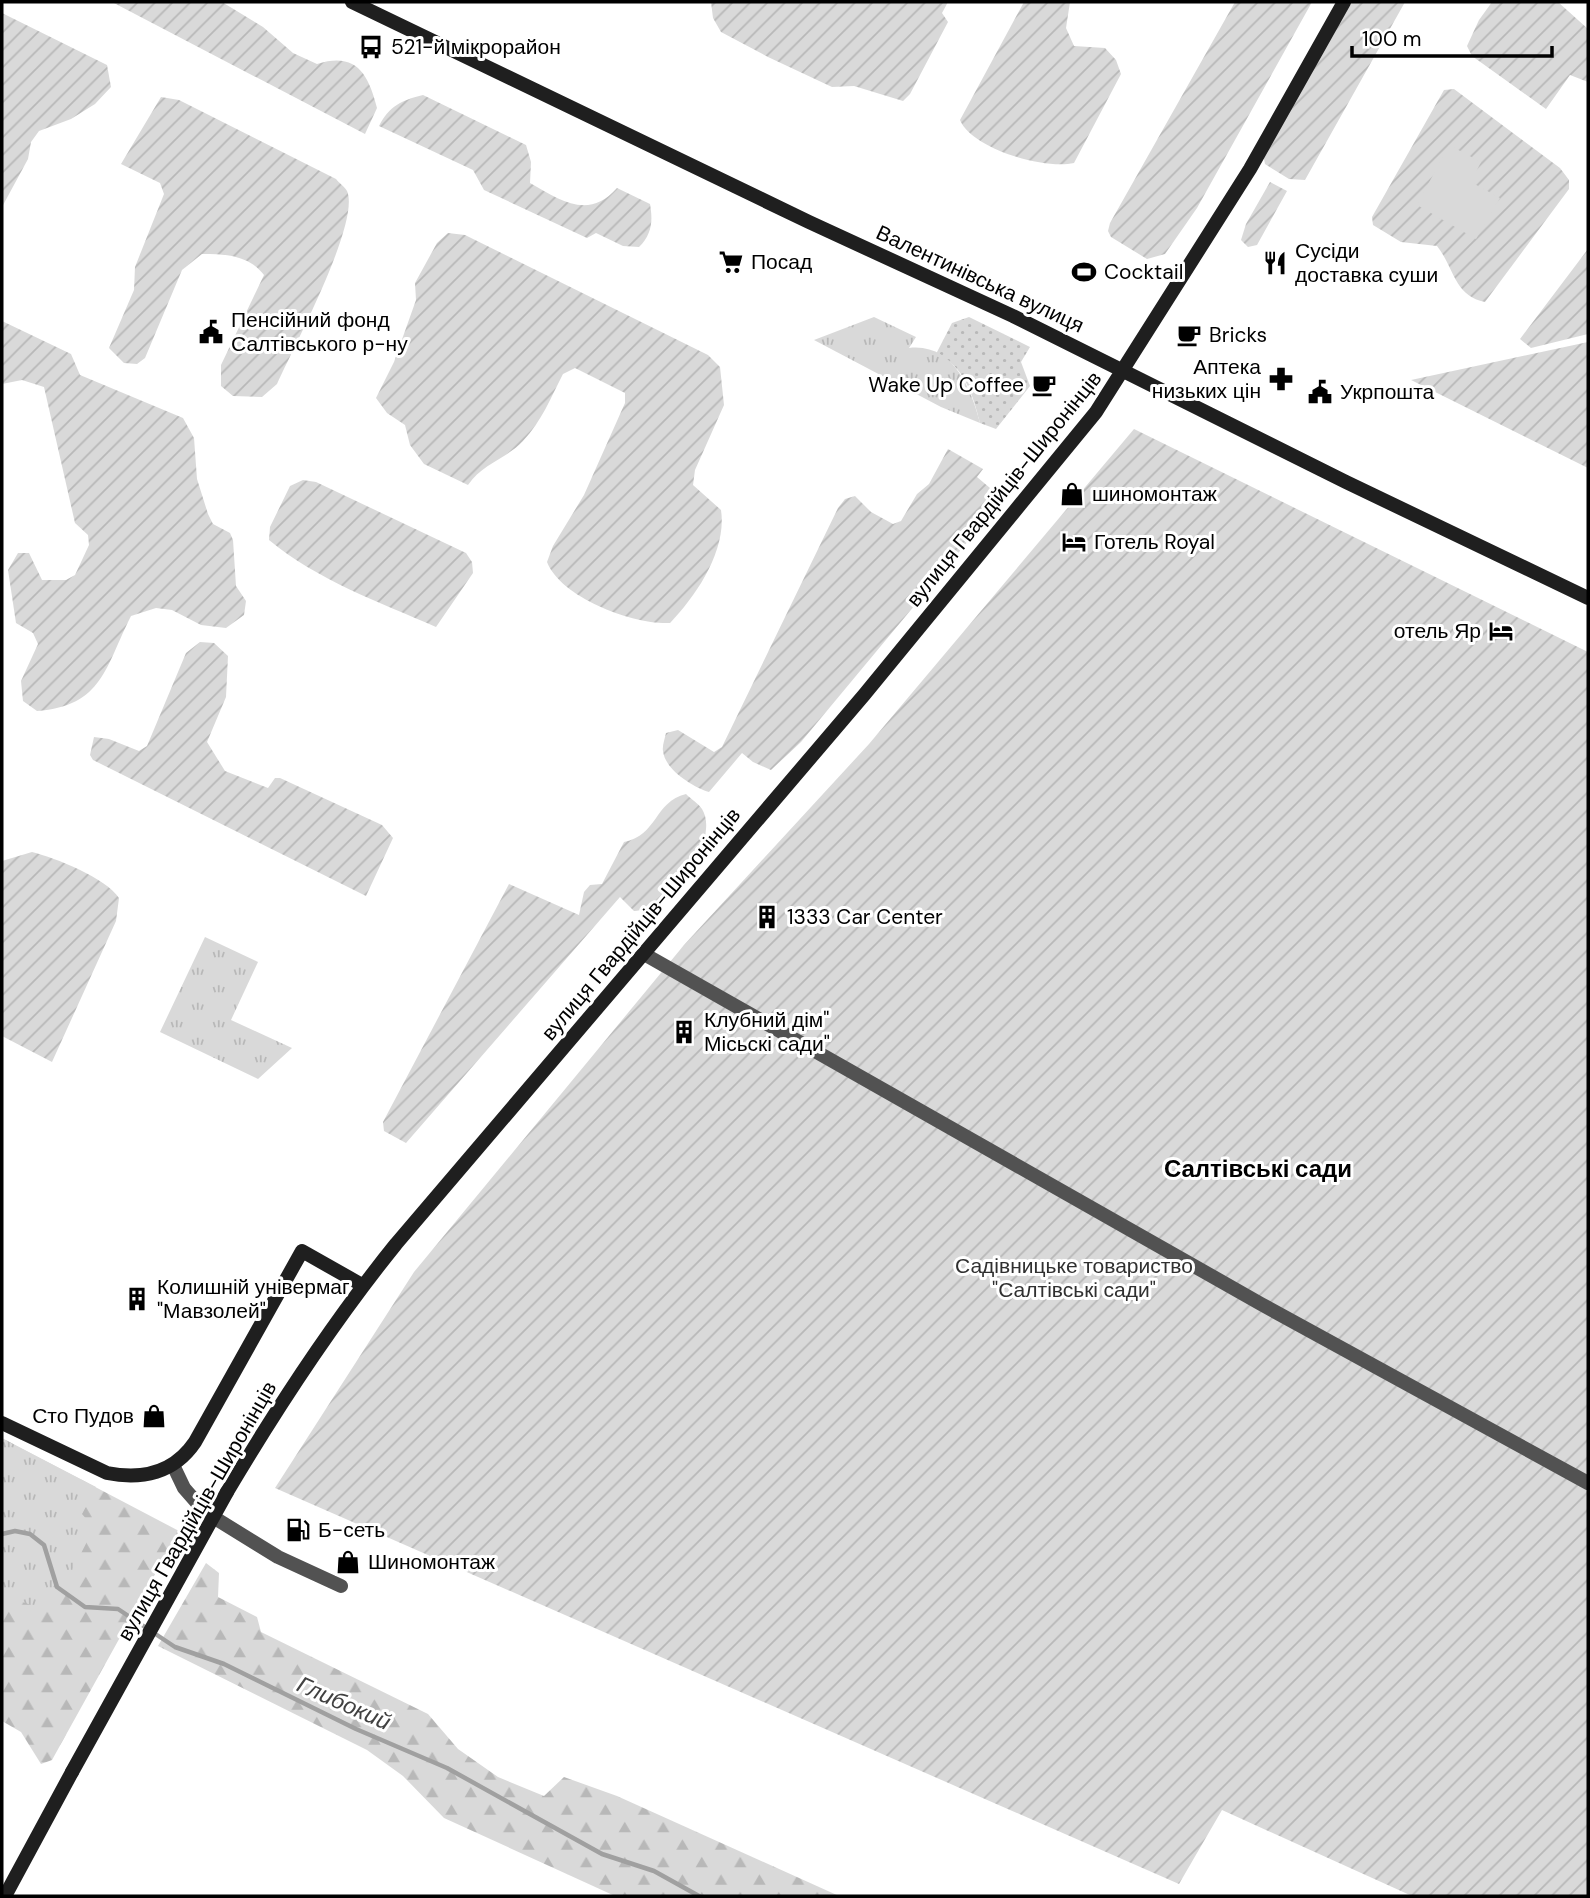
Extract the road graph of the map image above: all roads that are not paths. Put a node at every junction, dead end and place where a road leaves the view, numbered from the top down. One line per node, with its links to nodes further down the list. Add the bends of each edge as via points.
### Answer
1 (352, 2): 3 (main road, Валентинівська вулиця)
2 (1344, 2): 3 (main road, вулиця Гвардійців-Широнінців, via 1250,169)
3 (1123, 371): 4 (main road, Валентинівська вулиця); 5 (main road, вулиця Гвардійців-Широнінців, via 1048,474)
4 (1588, 598)
5 (644, 954): 6 (main road, вулиця Гвардійців-Широнінців); 9 (street, via 1272,1311)
6 (362, 1286): 8 (main road, via 302,1251 195,1443); 11 (main road, вулиця Гвардійців-Широнінців, bridge, via 227,1492)
7 (2, 1423): 8 (main road, via 107,1474 140,1476)
8 (173, 1465): 10 (street, via 184,1488 205,1512 278,1557)
9 (1588, 1483)
10 (341, 1586)
11 (5, 1896)

